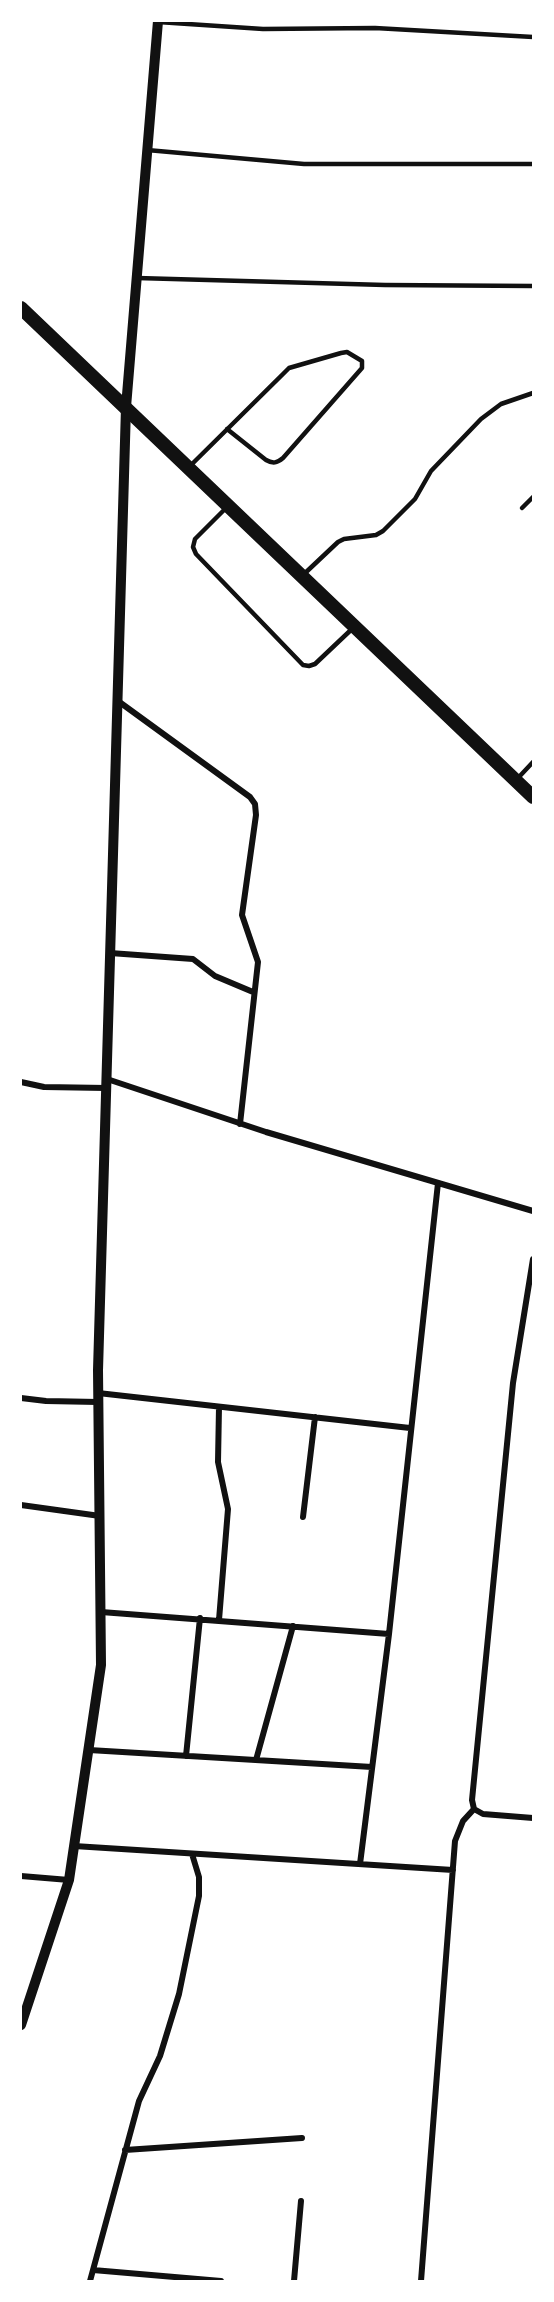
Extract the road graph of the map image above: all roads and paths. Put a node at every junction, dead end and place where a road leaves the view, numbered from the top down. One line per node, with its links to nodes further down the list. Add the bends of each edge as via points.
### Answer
1 (158, 21): 2 (lane, via 263,29 375,28); 3 (street)
2 (533, 37)
3 (147, 150): 4 (lane, via 304,164); 5 (street)
4 (533, 164)
5 (137, 278): 6 (lane); 9 (street)
6 (533, 286)
7 (21, 308): 9 (main road)
8 (533, 393): 15 (lane, via 501,404 481,419 431,471 415,499 383,531 338,542)
9 (126, 407): 11 (main road); 17 (street)
10 (227, 429): 10 (lane, via 266,460 278,462 362,368 362,362 347,352 289,368); 11 (lane)
11 (189, 467): 13 (main road)
12 (533, 497): 14 (lane)
13 (228, 505): 15 (main road); 16 (lane, via 195,539 196,554 303,665 315,664)
14 (522, 508)
15 (302, 576): 16 (main road)
16 (355, 626): 19 (main road)
17 (118, 701): 21 (street); 22 (street, via 255,804 242,915 258,962)
18 (533, 762): 19 (lane)
19 (516, 780): 20 (main road)
20 (533, 796)
21 (111, 953): 22 (street, via 193,959 215,976); 24 (street)
22 (254, 992): 25 (street)
23 (21, 1082): 24 (street, via 44,1087)
24 (107, 1084): 25 (street); 30 (street)
25 (240, 1124): 26 (street)
26 (438, 1183): 27 (street); 33 (street)
27 (533, 1211)
28 (533, 1259): 46 (street, via 513,1383)
29 (21, 1398): 30 (street)
30 (98, 1398): 31 (street); 35 (street)
31 (219, 1407): 32 (street); 39 (street, via 218,1455 228,1509)
32 (315, 1417): 33 (street); 36 (street)
33 (410, 1428): 41 (street)
34 (21, 1505): 35 (street)
35 (100, 1516): 37 (street)
36 (303, 1517)
37 (101, 1612): 38 (street); 42 (street, via 101,1665)
38 (200, 1618): 39 (street); 43 (street)
39 (219, 1620): 40 (street)
40 (293, 1626): 41 (street); 44 (street)
41 (389, 1634): 45 (street)
42 (89, 1750): 43 (street); 48 (street)
43 (186, 1756): 44 (street)
44 (256, 1760): 45 (street)
45 (372, 1767): 50 (street)
46 (474, 1809): 47 (street, via 483,1814); 51 (street, via 458,1830)
47 (533, 1818)
48 (74, 1846): 49 (street); 53 (street)
49 (192, 1854): 50 (street); 56 (street, via 199,1877 199,1896 179,1994)
50 (360, 1864): 51 (street)
51 (453, 1870): 63 (street)
52 (21, 1876): 53 (street)
53 (69, 1880): 54 (street)
54 (21, 2025)
55 (302, 2138): 56 (street)
56 (125, 2150): 58 (street)
57 (301, 2201): 62 (street)
58 (93, 2270): 59 (street); 60 (street)
59 (173, 2279): 61 (street)
60 (90, 2281)
61 (221, 2281)
62 (294, 2281)
63 (421, 2281)

